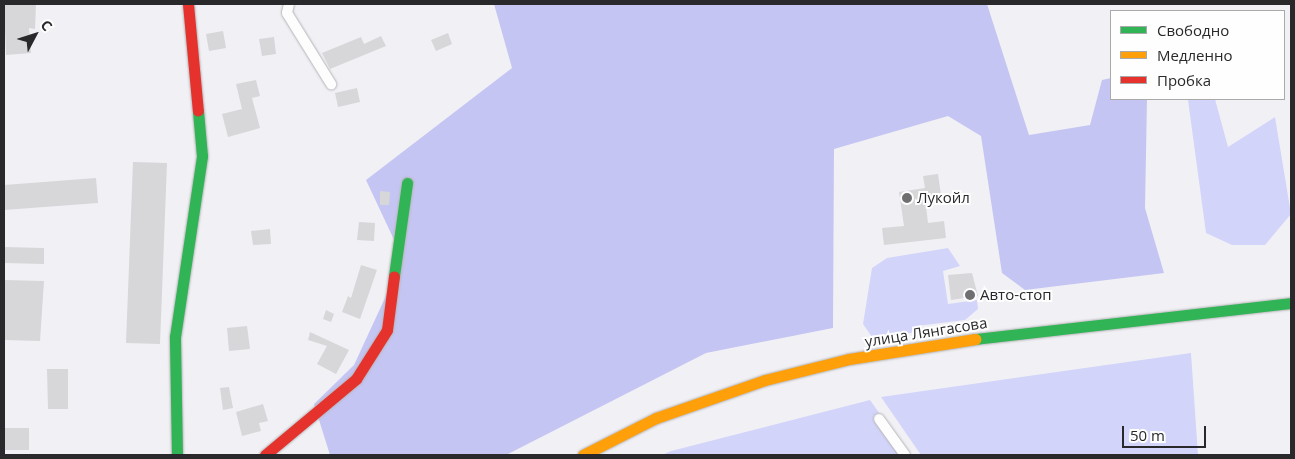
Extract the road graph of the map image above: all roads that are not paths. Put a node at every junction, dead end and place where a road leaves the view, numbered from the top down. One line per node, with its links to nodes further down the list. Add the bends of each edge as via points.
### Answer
1 (188, 4): 7 (street, via 202,156 175,337)
2 (290, 4): 3 (street, via 286,13)
3 (331, 84)
4 (407, 183): 8 (street, via 388,330 356,379)
5 (1291, 303): 9 (street, улица Лянгасова, via 1007,334 849,359 765,380 656,418)
6 (879, 419): 10 (street)
7 (177, 455)
8 (265, 455)
9 (582, 455)
10 (905, 455)

